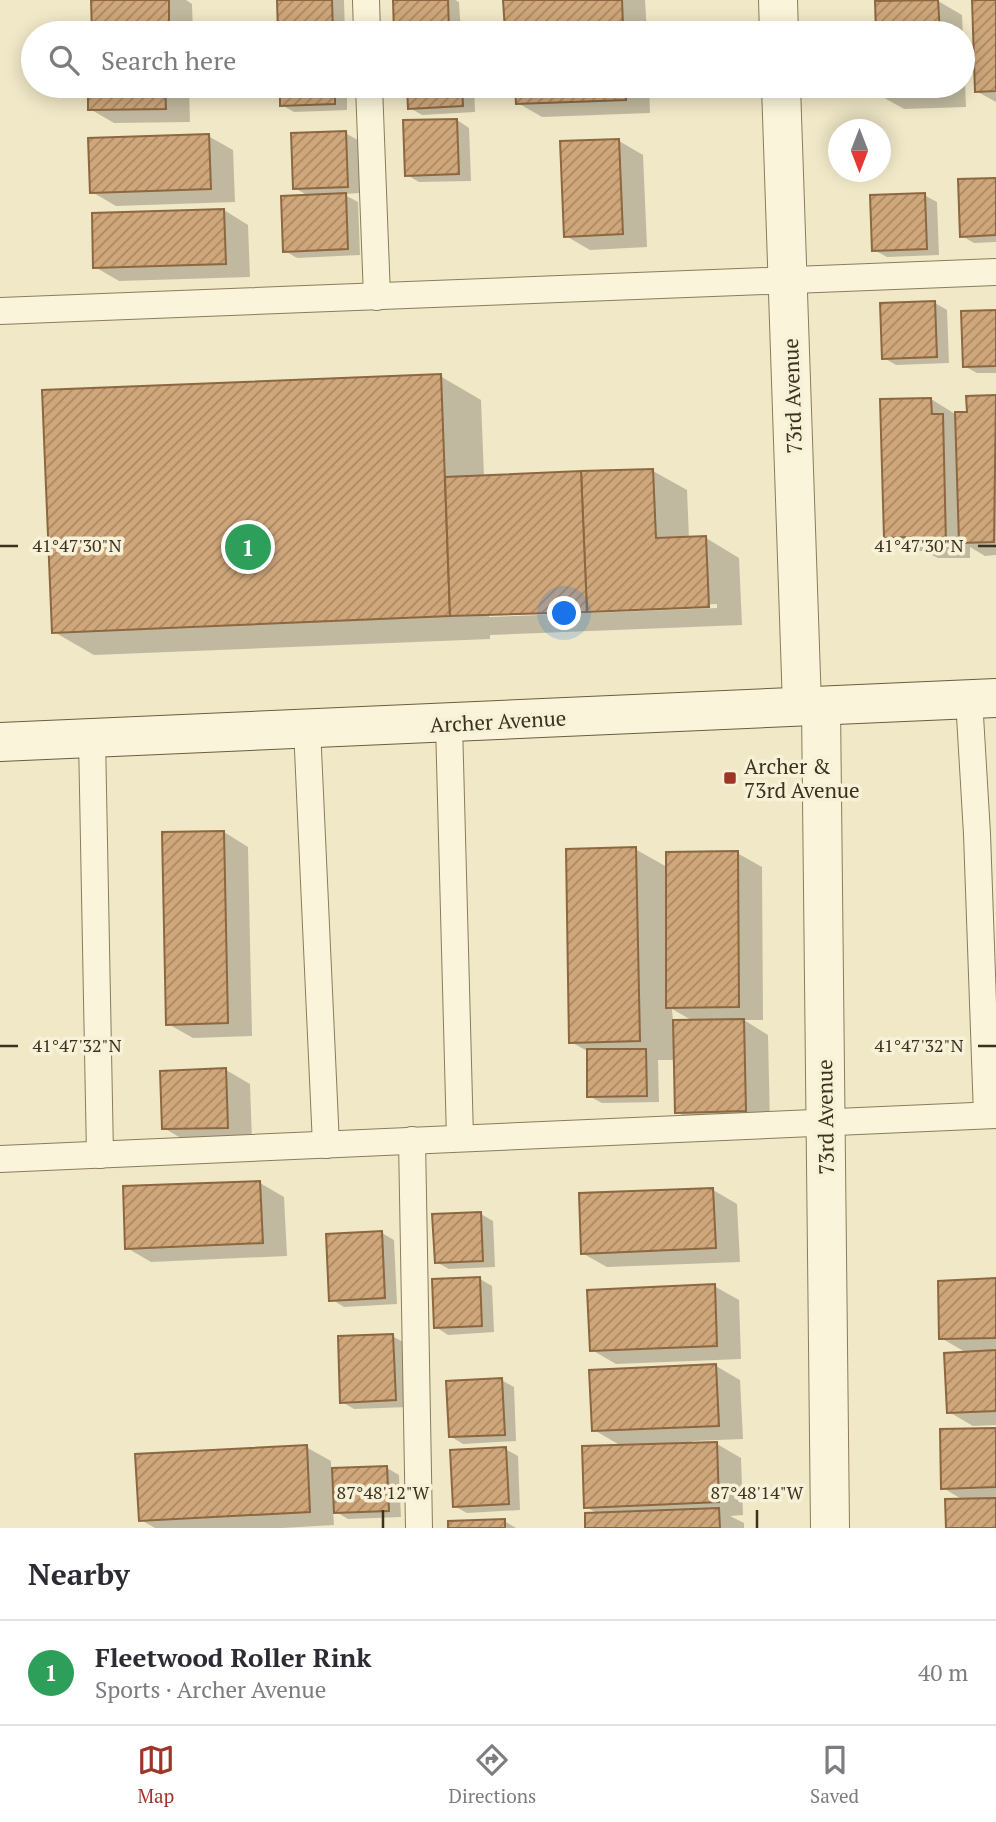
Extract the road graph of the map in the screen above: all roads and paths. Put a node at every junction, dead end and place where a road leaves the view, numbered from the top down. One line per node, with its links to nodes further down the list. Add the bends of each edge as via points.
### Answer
1 (366, 0): 3 (lane)
2 (778, 0): 4 (street)
3 (367, 21)
4 (779, 21)
5 (369, 98): 9 (lane)
6 (781, 98): 8 (street, 73rd Avenue)
7 (996, 272): 8 (lane)
8 (788, 281): 9 (lane); 12 (street, 73rd Avenue)
9 (377, 297): 10 (lane)
10 (0, 311)
11 (983, 699): 12 (street, Archer Avenue); 17 (lane, via 977,821)
12 (812, 706): 13 (street, Archer Avenue); 18 (street, 73rd Avenue)
13 (449, 723): 14 (street, Archer Avenue); 19 (lane)
14 (307, 728): 15 (street, Archer Avenue); 21 (lane)
15 (92, 738): 16 (street, Archer Avenue); 22 (lane)
16 (0, 741)
17 (991, 1115): 18 (lane)
18 (825, 1122): 19 (lane); 25 (street, 73rd Avenue)
19 (460, 1139): 20 (lane)
20 (412, 1140): 21 (lane); 24 (lane)
21 (326, 1145): 22 (lane)
22 (100, 1155): 23 (lane)
23 (0, 1160)
24 (419, 1528)
25 (830, 1528)

